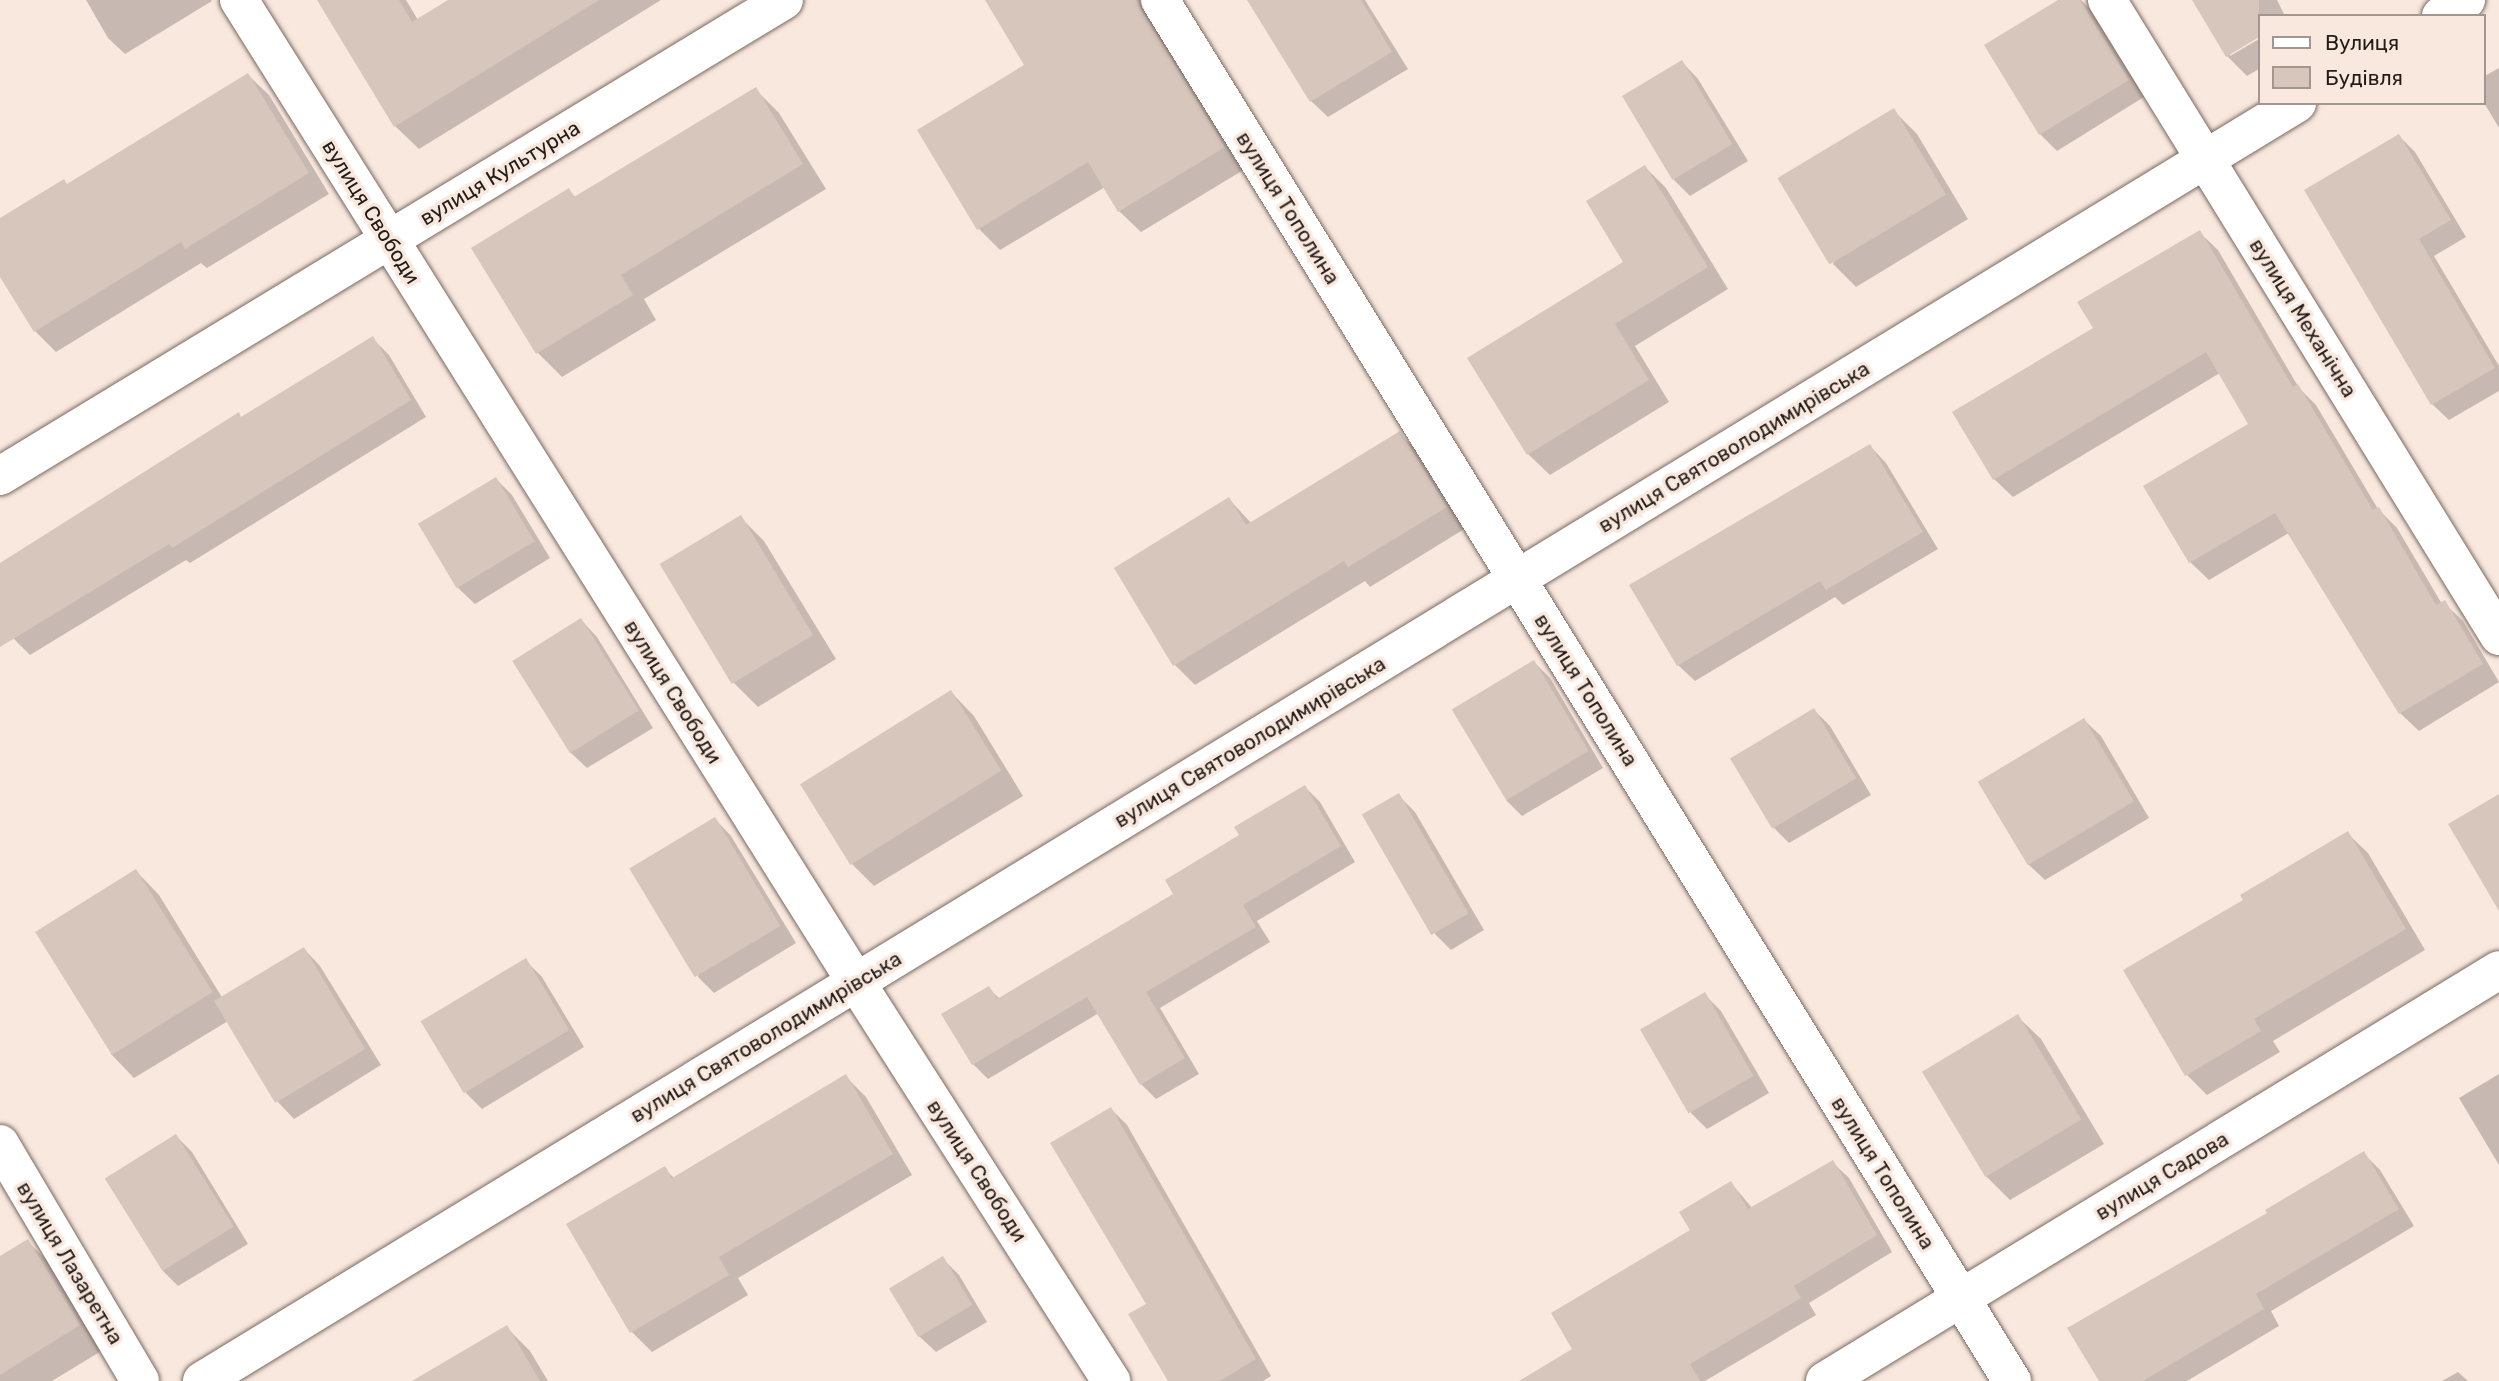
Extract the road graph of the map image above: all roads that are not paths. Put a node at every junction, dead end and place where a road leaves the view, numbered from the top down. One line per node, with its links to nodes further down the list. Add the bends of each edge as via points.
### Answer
1 (239, 0): 9 (street, вулиця Свободи)
2 (784, 0): 9 (street, вулиця Культурна)
3 (1160, 0): 11 (street, вулиця Тополина)
4 (2107, 0): 8 (street, вулиця Механічна)
5 (2466, 0): 6 (street)
6 (2444, 14)
7 (2294, 105): 8 (street, вулиця Святоволодимирівська)
8 (2205, 159): 11 (street, вулиця Святоволодимирівська); 12 (street, вулиця Механічна)
9 (389, 241): 10 (street, вулиця Культурна); 14 (street, вулиця Свободи)
10 (0, 476)
11 (1517, 579): 14 (street, вулиця Святоволодимирівська); 16 (street, вулиця Тополина)
12 (2499, 636)
13 (2499, 970): 16 (street, вулиця Садова)
14 (856, 982): 18 (street, вулиця Святоволодимирівська); 19 (street, вулиця Свободи)
15 (0, 1144): 17 (street, вулиця Лазаретна)
16 (1961, 1299): 20 (street, вулиця Садова); 21 (street, вулиця Тополина)
17 (140, 1381)
18 (202, 1381)
19 (1111, 1381)
20 (1825, 1381)
21 (2012, 1381)

